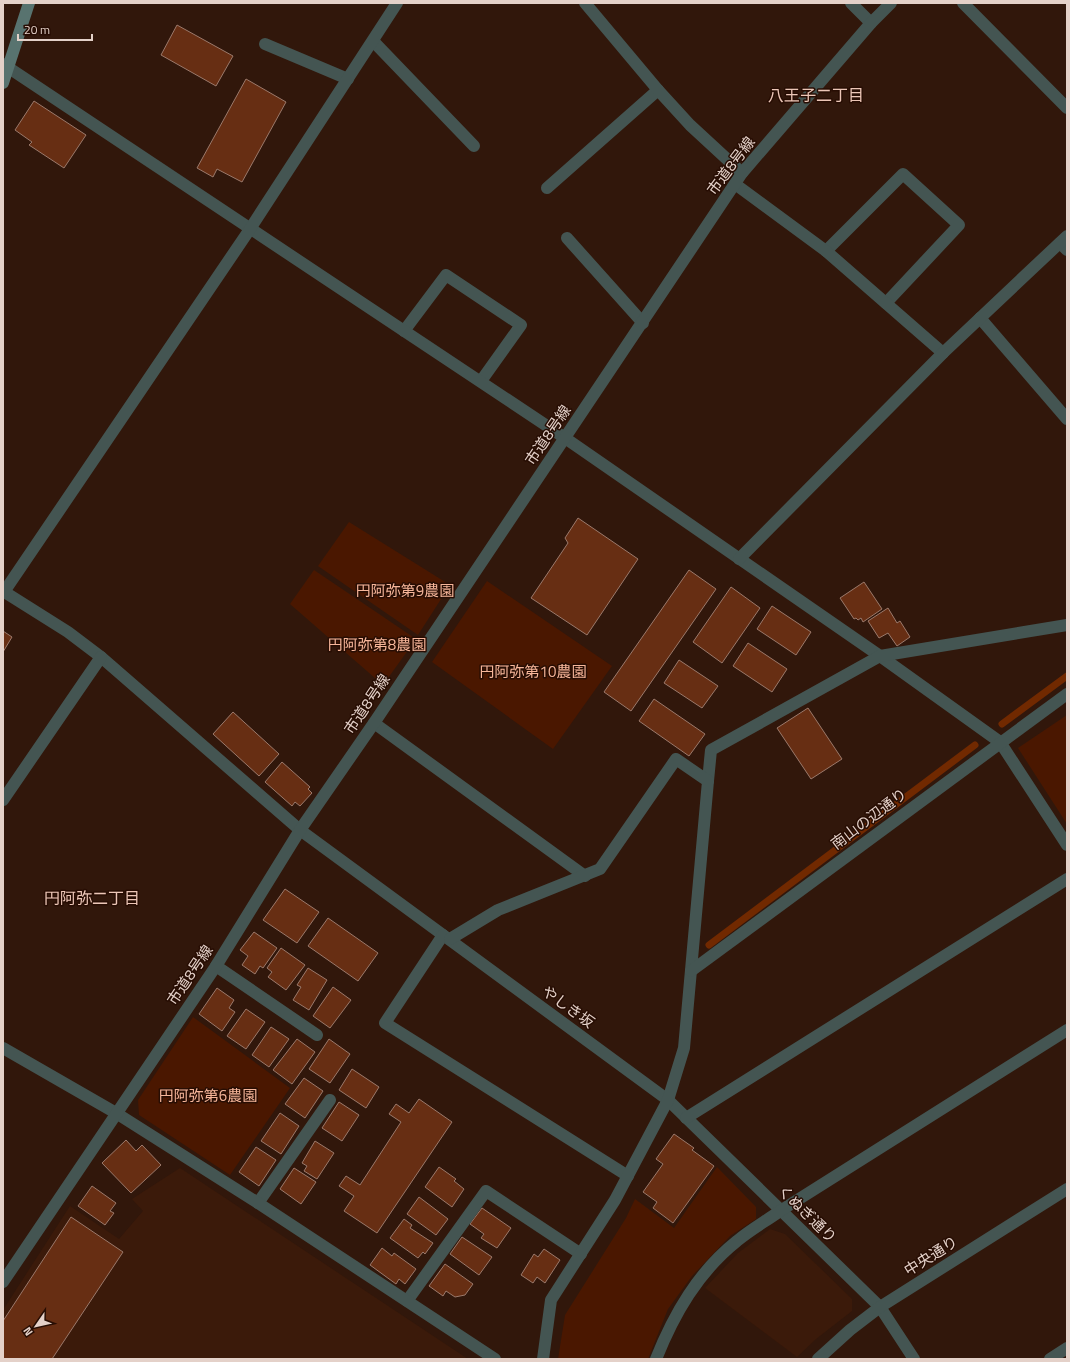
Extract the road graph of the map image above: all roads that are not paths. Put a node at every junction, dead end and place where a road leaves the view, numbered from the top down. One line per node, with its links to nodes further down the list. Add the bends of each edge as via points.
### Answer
1 (29, 3): 10 (street)
2 (397, 3): 8 (street)
3 (585, 3): 13 (street)
4 (851, 3): 7 (street)
5 (891, 3): 7 (street, 市道8号線)
6 (963, 3): 14 (street)
7 (871, 23): 16 (street, 市道8号線)
8 (373, 41): 11 (street); 15 (street)
9 (265, 44): 11 (street)
10 (6, 66): 12 (street); 19 (street)
11 (348, 79): 19 (street)
12 (3, 83)
13 (658, 90): 16 (street, via 690,125); 18 (street)
14 (1067, 108)
15 (474, 146)
16 (742, 173): 17 (street, 市道8号線)
17 (735, 184): 22 (street); 25 (street, 市道8号線)
18 (547, 188)
19 (250, 229): 26 (street); 32 (street)
20 (567, 238): 25 (street)
21 (1065, 243): 24 (street)
22 (826, 251): 23 (street); 23 (street, via 903,174 959,225)
23 (886, 303): 27 (street)
24 (980, 318): 27 (street); 29 (street)
25 (643, 323): 30 (street, 市道8号線)
26 (404, 330): 28 (street); 28 (street, via 446,276 521,325)
27 (943, 353): 31 (street)
28 (481, 382): 30 (street)
29 (1067, 419)
30 (565, 438): 31 (street); 37 (street, 市道8号線)
31 (739, 559): 34 (street)
32 (4, 592): 35 (street, やしき坂, via 68,632)
33 (1067, 625): 34 (street)
34 (880, 656): 38 (street); 39 (street, via 711,750)
35 (101, 657): 40 (street); 41 (street, やしき坂)
36 (1067, 694): 38 (street, 南山の辺通り)
37 (374, 723): 41 (street, 市道8号線); 43 (street)
38 (1000, 742): 42 (street); 47 (street, 南山の辺通り)
39 (708, 781): 43 (street, via 676,759 600,869); 47 (street)
40 (3, 800)
41 (300, 830): 45 (street, やしき坂); 46 (street, 市道8号線)
42 (1067, 846)
43 (585, 876): 45 (street, via 498,910)
44 (1067, 879): 54 (street)
45 (446, 937): 52 (street, やしき坂); 55 (street, via 385,1023)
46 (216, 966): 49 (street); 53 (street, 市道8号線)
47 (691, 971): 52 (street, via 684,1048)
48 (1067, 1030): 58 (street)
49 (317, 1035)
50 (3, 1048): 53 (street)
51 (330, 1100): 57 (street)
52 (668, 1100): 54 (street, くぬぎ通り); 55 (street)
53 (116, 1112): 57 (street); 60 (street, 市道8号線)
54 (686, 1118): 58 (street, くぬぎ通り)
55 (628, 1176): 59 (street)
56 (1067, 1188): 62 (street, 中央通り)
57 (258, 1203): 61 (street)
58 (780, 1211): 62 (street, くぬぎ通り); 66 (street, via 736,1241 711,1266 687,1296 667,1332)
59 (581, 1254): 61 (street, via 486,1191); 65 (street, via 551,1300)
60 (3, 1282)
61 (407, 1301): 64 (street)
62 (880, 1307): 67 (street, 中央通り); 68 (street, くぬぎ通り)
63 (1067, 1348): 69 (street)
64 (496, 1359)
65 (543, 1359)
66 (656, 1359)
67 (818, 1359)
68 (914, 1359)
69 (1050, 1359)

